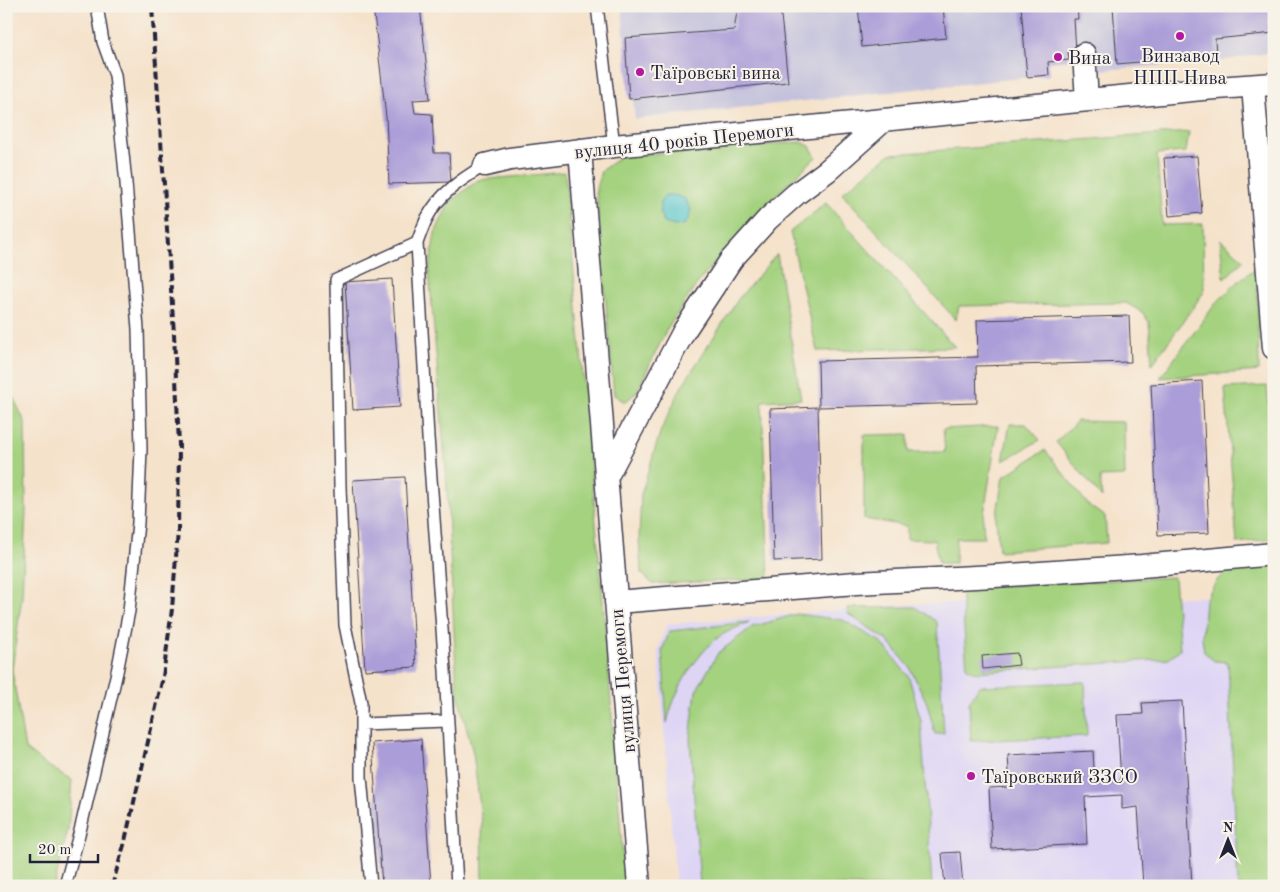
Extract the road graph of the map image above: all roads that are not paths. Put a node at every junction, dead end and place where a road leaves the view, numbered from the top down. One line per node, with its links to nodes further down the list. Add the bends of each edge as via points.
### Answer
1 (97, 6): 17 (lane, via 103,42 115,74 126,183 138,329 141,449 129,611)
2 (597, 6): 7 (lane)
3 (1084, 54): 5 (street)
4 (1263, 85): 5 (street, вулиця 40 років Перемоги); 11 (street)
5 (1087, 100): 6 (street, вулиця 40 років Перемоги)
6 (884, 120): 7 (street, вулиця 40 років Перемоги); 12 (street, via 768,219 731,260 684,331)
7 (614, 146): 8 (street, вулиця 40 років Перемоги)
8 (580, 150): 9 (street, вулиця 40 років Перемоги, via 510,159); 12 (street, вулиця Перемоги)
9 (485, 166): 10 (lane, via 461,179 442,196 427,217)
10 (417, 243): 15 (lane); 16 (lane, via 336,280 345,625 361,703)
11 (1274, 348)
12 (607, 477): 14 (street, вулиця Перемоги)
13 (1274, 554): 14 (street, via 1132,567 856,583)
14 (616, 602): 20 (street, вулиця Перемоги)
15 (448, 721): 16 (lane); 19 (lane)
16 (361, 724): 18 (lane, via 360,777)
17 (65, 886)
18 (371, 886)
19 (457, 886)
20 (639, 886)

